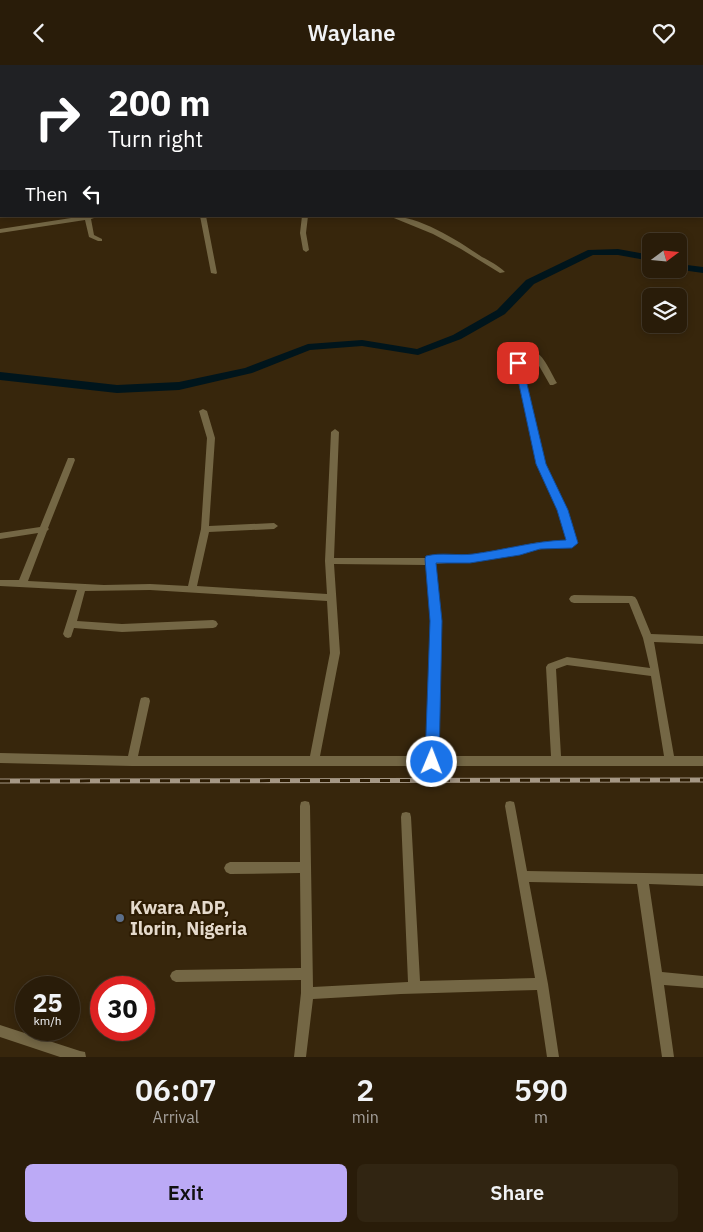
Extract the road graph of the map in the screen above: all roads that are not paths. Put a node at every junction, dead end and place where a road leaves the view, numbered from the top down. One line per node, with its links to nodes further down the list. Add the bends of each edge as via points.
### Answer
1 (92, 217): 5 (street)
2 (203, 217): 11 (street)
3 (305, 217): 9 (street)
4 (395, 217): 10 (street, via 450,240)
5 (88, 218): 6 (street); 8 (street, via 91,236)
6 (59, 219): 7 (street)
7 (0, 231)
8 (100, 240)
9 (306, 250)
10 (502, 272)
11 (214, 273)
12 (553, 383): 20 (street, via 537,355 532,352 517,358 541,464 562,510 572,543 540,545 470,559)
13 (203, 411): 18 (street, via 211,439)
14 (335, 432): 21 (street)
15 (71, 459): 17 (street)
16 (274, 527): 18 (street)
17 (45, 529): 19 (street); 23 (street)
18 (205, 529): 25 (street)
19 (0, 536)
20 (430, 559): 21 (street); 41 (street, via 436,621)
21 (329, 561): 26 (street)
22 (0, 583): 23 (street)
23 (22, 584): 24 (street)
24 (82, 587): 25 (street); 28 (street)
25 (192, 590): 26 (street)
26 (331, 598): 38 (street, via 335,653)
27 (574, 599): 31 (street, via 632,600)
28 (72, 624): 29 (street, via 122,628); 30 (street)
29 (213, 624)
30 (68, 634)
31 (648, 639): 32 (street); 33 (street)
32 (703, 640)
33 (655, 673): 36 (street, via 567,661 552,667); 39 (street)
34 (145, 701): 37 (street)
35 (0, 758): 37 (street)
36 (556, 760): 39 (street, via 584,763); 41 (street)
37 (132, 761): 38 (street)
38 (314, 761): 41 (street)
39 (670, 761): 40 (street)
40 (703, 761)
41 (432, 762)
42 (305, 806): 45 (street)
43 (510, 806): 47 (street)
44 (406, 817): 55 (street)
45 (304, 867): 46 (street); 50 (street)
46 (230, 868)
47 (523, 876): 48 (street); 54 (street)
48 (642, 879): 49 (street); 52 (street)
49 (703, 880)
50 (307, 974): 51 (street); 56 (street)
51 (176, 976)
52 (656, 978): 53 (street); 61 (street)
53 (703, 982)
54 (542, 985): 55 (street); 60 (street)
55 (414, 987): 56 (street)
56 (307, 993): 59 (street)
57 (0, 1031): 58 (street)
58 (80, 1057)
59 (300, 1057)
60 (552, 1057)
61 (668, 1057)

